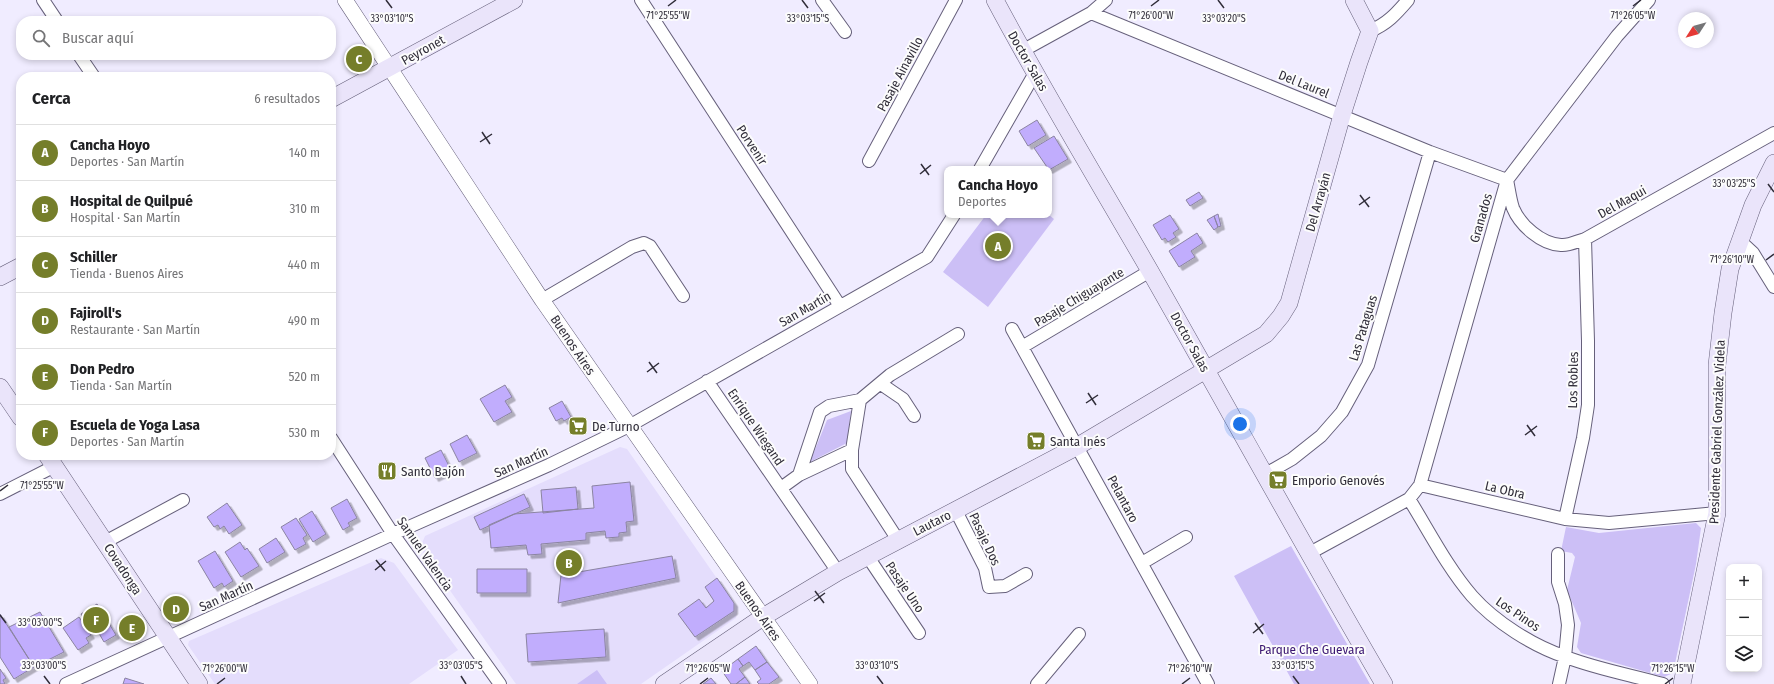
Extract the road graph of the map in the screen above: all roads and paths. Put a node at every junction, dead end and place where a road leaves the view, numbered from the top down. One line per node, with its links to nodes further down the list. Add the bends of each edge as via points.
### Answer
1 (43, 0): 13 (street)
2 (345, 0): 18 (street, Buenos Aires)
3 (514, 0): 18 (main road, Peyronet)
4 (641, 0): 38 (street, Porvenir)
5 (822, 0): 15 (street)
6 (956, 0): 25 (street, Pasaje Ainavillo)
7 (994, 0): 16 (main road, Doctor Salas)
8 (1106, 0): 12 (street)
9 (1354, 0): 14 (main road)
10 (1408, 0): 14 (street, via 1391,19)
11 (1649, 0): 28 (street, Granados, via 1616,36)
12 (1091, 13): 16 (street); 22 (street, Del Laurel)
13 (54, 16)
14 (1370, 31): 22 (main road, Del Arrayán)
15 (845, 32)
16 (1022, 51): 20 (main road, Doctor Salas)
17 (82, 60): 19 (street)
18 (389, 68): 21 (main road, Peyronet); 37 (street, Buenos Aires)
19 (91, 72)
20 (1035, 73): 27 (street); 33 (main road, Doctor Salas)
21 (336, 96)
22 (1342, 115): 24 (street, Del Laurel); 42 (main road, Del Arrayán, via 1289,303 1282,316 1266,334)
23 (1774, 133): 30 (street, Del Maqui)
24 (1430, 152): 28 (street, Del Laurel); 55 (street, Las Pataguas, via 1368,365 1342,412 1321,436 1292,460)
25 (869, 161)
26 (1774, 164): 31 (main road, Presidente Gabriel González Videla, via 1753,205)
27 (982, 166)
28 (1507, 180): 30 (street, Del Maqui, via 1513,207 1518,217 1534,234 1561,245); 56 (street, Granados)
29 (952, 218): 38 (street, San Martín, via 927,257)
30 (1585, 239): 63 (street, Los Robles, via 1588,405)
31 (1740, 241): 35 (street, via 1753,253); 62 (main road, Presidente Gabriel González Videla, via 1730,269 1717,365)
32 (16, 269): 34 (main road)
33 (1150, 271): 41 (street, Pasaje Chiguayante); 42 (main road, Doctor Salas)
34 (0, 278)
35 (1774, 287)
36 (683, 296): 37 (street, via 650,246 644,243 632,247)
37 (542, 300): 49 (street, Buenos Aires)
38 (840, 306): 43 (street, San Martín)
39 (1012, 329): 41 (street, Pelantaro)
40 (958, 334): 44 (street, Enrique Wiegand, via 890,375)
41 (1022, 347): 51 (street, Pelantaro)
42 (1206, 370): 51 (main road, Lautaro); 55 (main road, Doctor Salas)
43 (708, 381): 49 (street, San Martín); 57 (street, Enrique Wiegand)
44 (881, 384): 46 (street, Enrique Wiegand); 48 (street, via 903,399)
45 (0, 387): 47 (main road)
46 (860, 400): 52 (street); 54 (street, Enrique Wiegand, via 829,406 820,412)
47 (16, 411)
48 (914, 416)
49 (629, 426): 64 (street, San Martín, via 549,465); 74 (street, Buenos Aires)
50 (336, 446): 64 (street, Samuel Valencia)
51 (1078, 446): 61 (main road, Lautaro); 71 (street, Pelantaro)
52 (852, 450): 54 (street, Enrique Wiegand); 66 (street, via 852,469)
53 (51, 461): 58 (street); 67 (main road, Covadonga)
54 (799, 475): 57 (street, Enrique Wiegand)
55 (1264, 475): 68 (main road, Doctor Salas)
56 (1420, 485): 59 (street); 63 (street, La Obra)
57 (781, 488): 72 (street, Enrique Wiegand)
58 (0, 494)
59 (1409, 499): 68 (street); 78 (street, Los Pinos, via 1454,573 1473,596 1492,615 1522,636)
60 (183, 500): 67 (street)
61 (956, 511): 66 (main road, Lautaro); 73 (street, Pasaje Dos, via 985,568 989,588 1005,586)
62 (1717, 513): 63 (street, La Obra, via 1609,523); 89 (main road, Presidente Gabriel González Videla)
63 (1565, 519)
64 (393, 534): 77 (street, San Martín); 82 (street, Samuel Valencia)
65 (1186, 537): 71 (street)
66 (898, 540): 70 (main road, Lautaro)
67 (105, 542): 77 (main road, Covadonga)
68 (1308, 554): 86 (main road, Doctor Salas)
69 (1558, 554): 78 (street, via 1558,582 1568,625)
70 (868, 557): 72 (main road, Lautaro); 75 (street, Pasaje Uno)
71 (1142, 563): 85 (street, Pelantaro)
72 (838, 572): 74 (main road, Lautaro)
73 (1026, 574)
74 (763, 617): 79 (street, Buenos Aires); 83 (main road, Lautaro)
75 (919, 633)
76 (1079, 634): 84 (street)
77 (168, 637): 80 (street, San Martín); 81 (main road, Covadonga)
78 (1565, 657): 87 (street); 88 (street, Los Pinos)
79 (805, 682)
80 (66, 684)
81 (198, 684)
82 (500, 684)
83 (664, 684)
84 (1037, 684)
85 (1208, 684)
86 (1384, 684)
87 (1559, 684)
88 (1663, 684)
89 (1682, 684)

